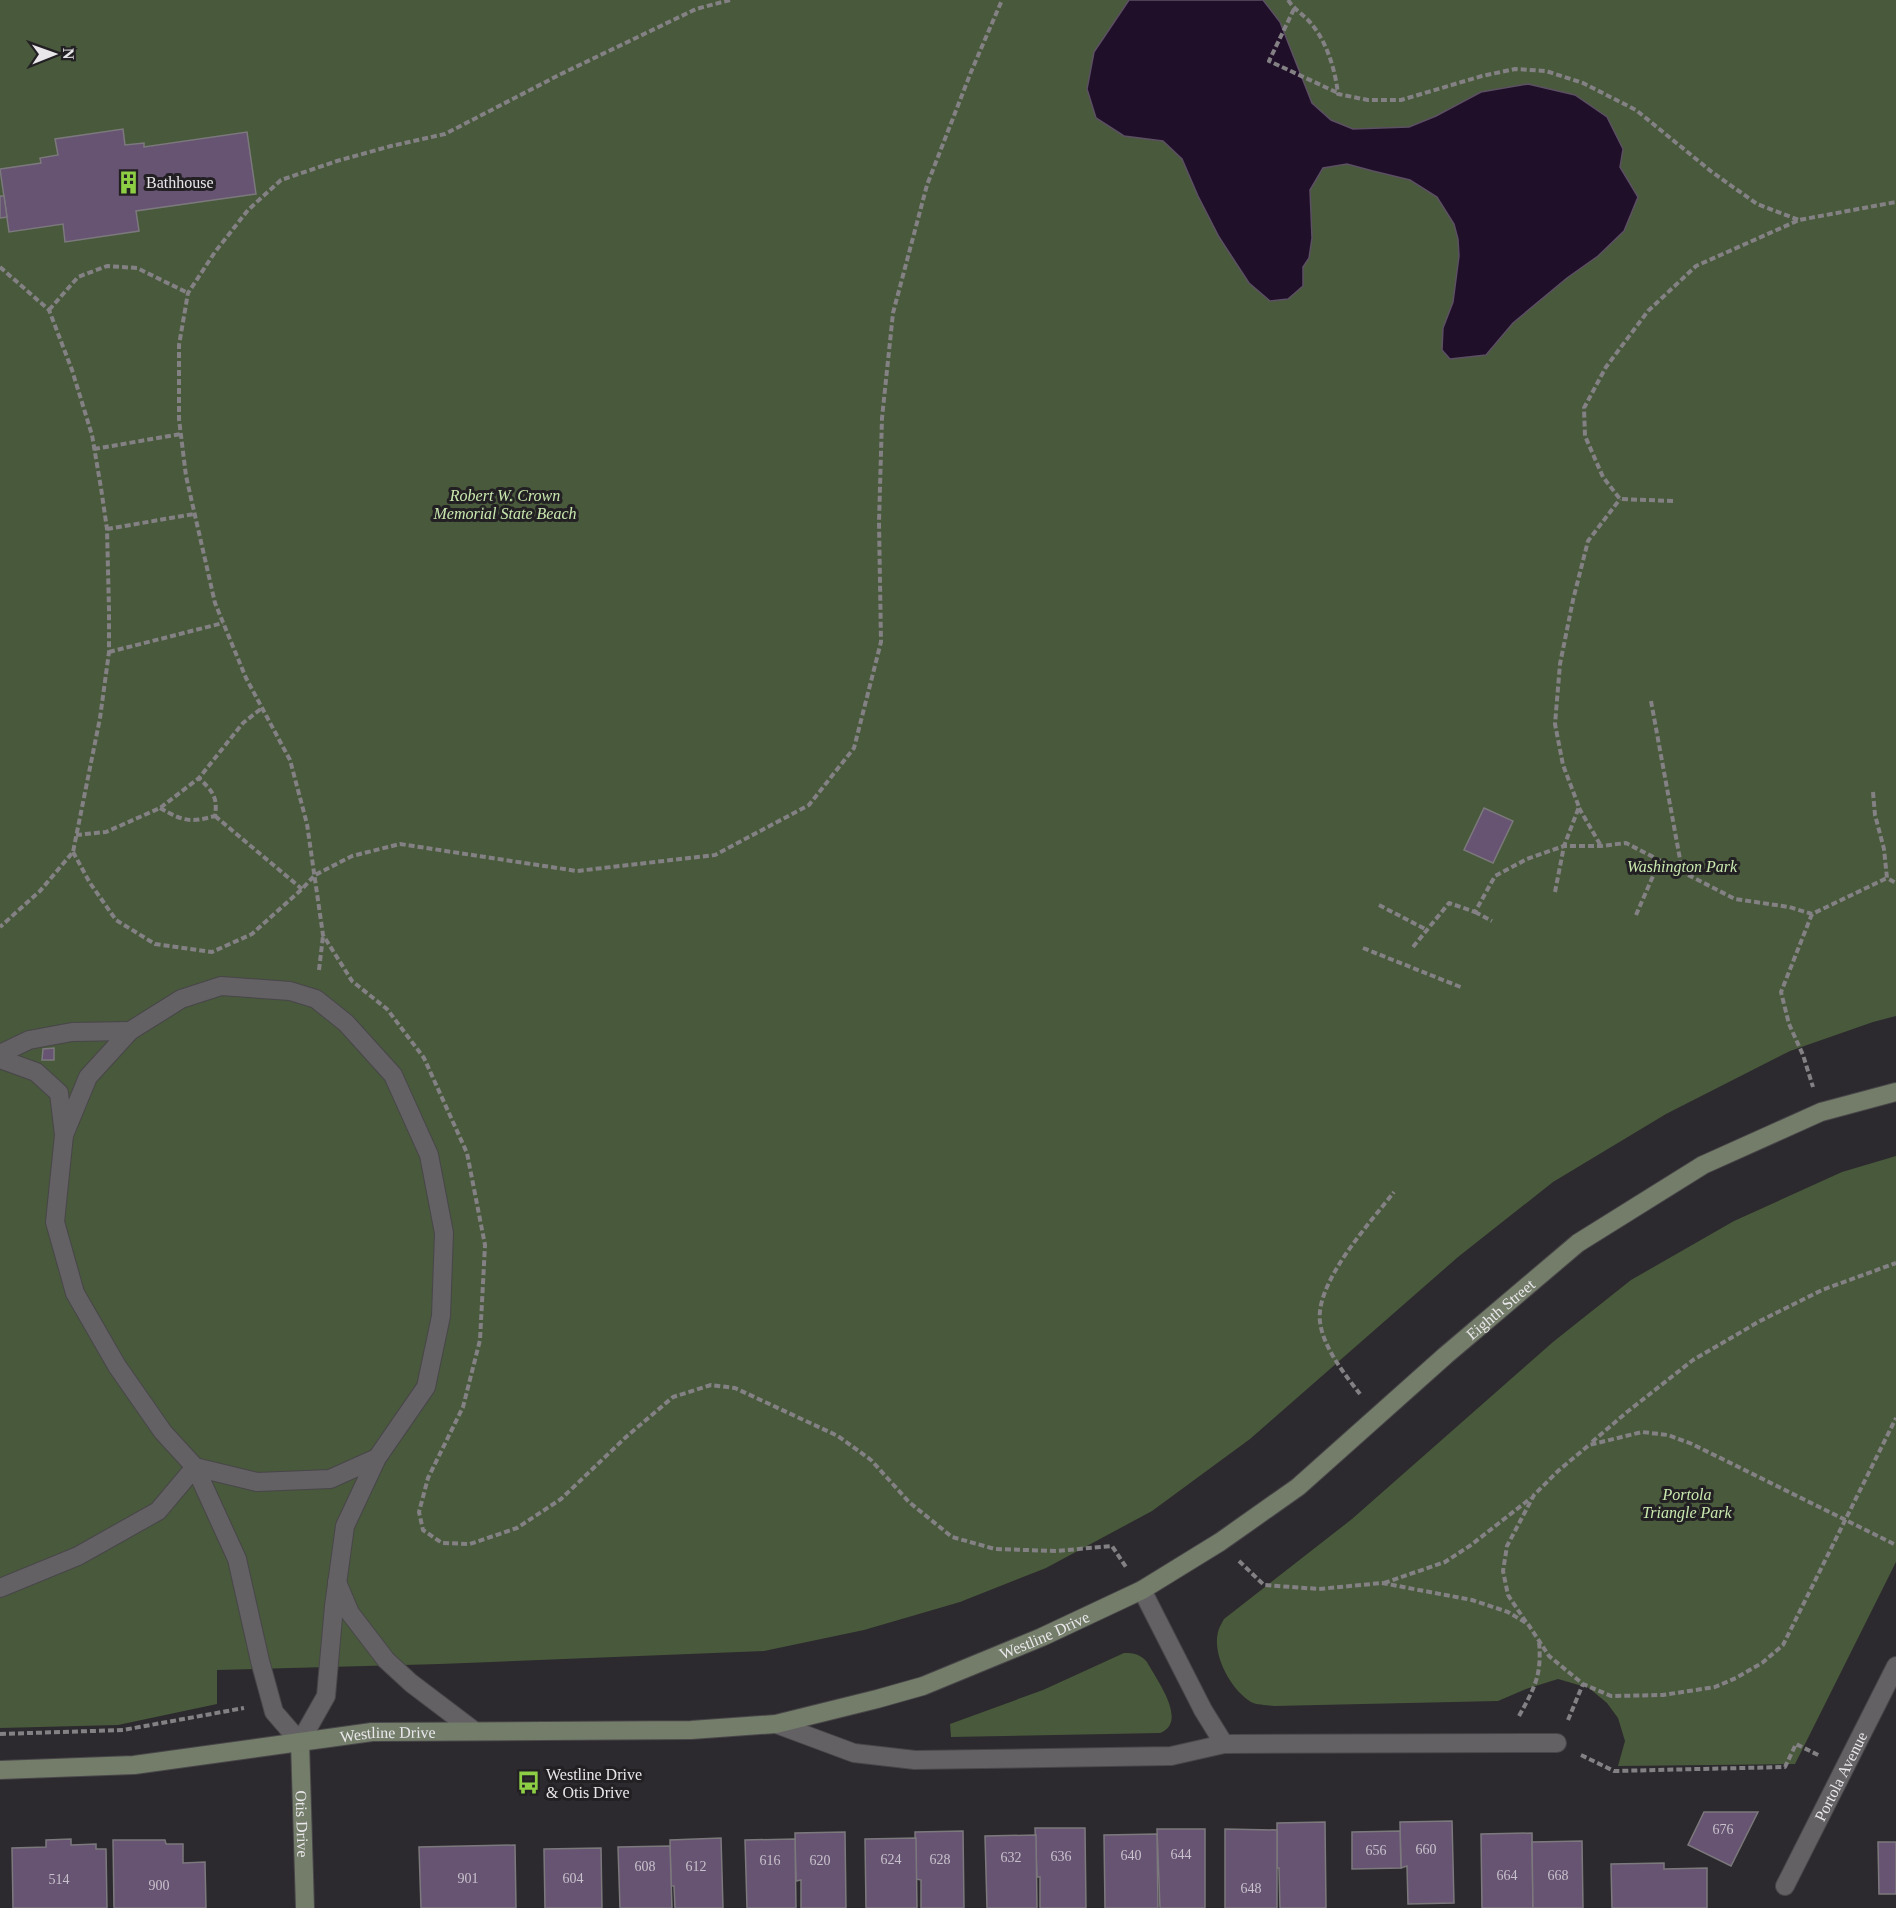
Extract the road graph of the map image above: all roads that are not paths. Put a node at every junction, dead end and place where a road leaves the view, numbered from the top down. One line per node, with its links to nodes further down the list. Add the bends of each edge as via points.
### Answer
1 (130, 1031): 2 (street, via 72,1032 29,1040); 5 (street, via 88,1077); 6 (street, via 181,999 221,986 290,991 316,999 346,1023 393,1075 429,1155 444,1233 441,1316 426,1387)
2 (0, 1054)
3 (0, 1059): 5 (street, via 36,1072 59,1093)
4 (1896, 1092): 10 (main road, Eighth Street, via 1821,1112 1703,1165 1578,1243 1298,1487)
5 (64, 1135): 7 (street, via 55,1222 75,1293 123,1376 163,1432)
6 (377, 1458): 7 (street, via 330,1479 257,1482); 8 (street, via 345,1526)
7 (195, 1467): 9 (street, via 158,1511 78,1556); 14 (street, via 237,1559 274,1712)
8 (337, 1581): 13 (street, via 350,1612 386,1660); 14 (street, via 326,1696)
9 (0, 1588)
10 (1142, 1590): 12 (main road, Westline Drive, via 923,1686); 16 (street)
11 (1896, 1666): 18 (street, Portola Avenue)
12 (776, 1724): 13 (main road, Westline Drive, via 691,1730); 16 (street, Westline Drive, via 854,1753 915,1760 1171,1756)
13 (473, 1730): 14 (main road, Westline Drive, via 372,1732)
14 (300, 1742): 17 (main road, Westline Drive, via 134,1765); 19 (main road, Otis Drive)
15 (1557, 1743): 16 (street, Westline Drive)
16 (1224, 1744)
17 (0, 1770)
18 (1785, 1886)
19 (305, 1908)

